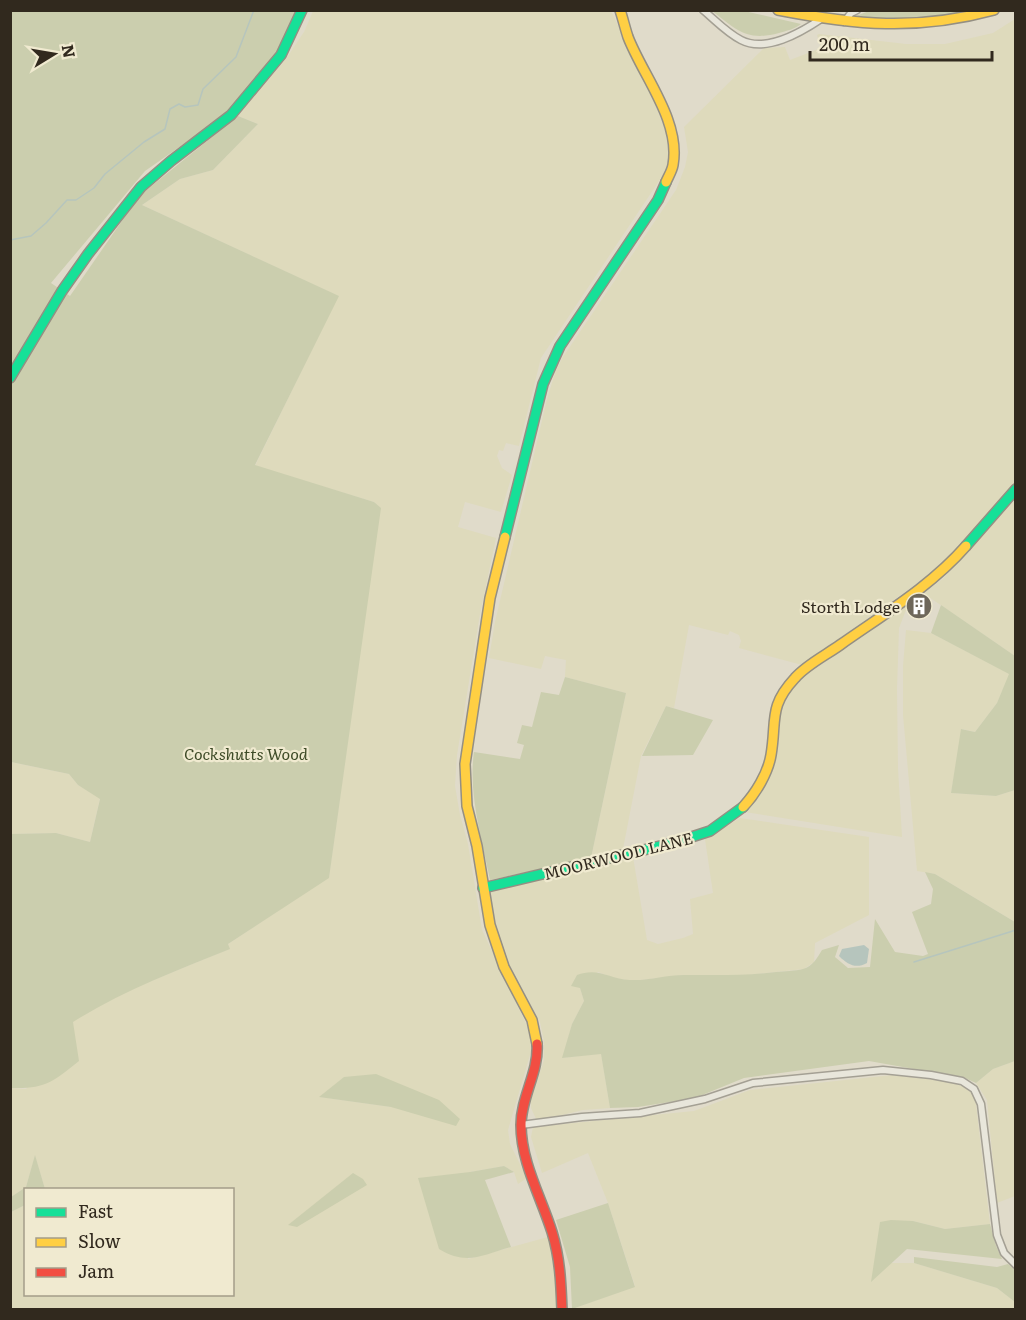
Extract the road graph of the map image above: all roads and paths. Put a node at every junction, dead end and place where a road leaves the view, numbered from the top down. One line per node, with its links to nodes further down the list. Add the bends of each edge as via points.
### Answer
1 (302, 10): 9 (main road, via 281,55 231,115 141,187 62,291)
2 (703, 10): 7 (street, via 736,37 757,44 801,32)
3 (778, 10): 7 (main road)
4 (857, 10): 8 (street)
5 (994, 10): 8 (main road, via 961,20 927,24)
6 (621, 13): 11 (main road, via 671,130 674,161 658,200 560,346 532,422 490,598 467,743 465,784)
7 (821, 19): 8 (main road)
8 (844, 22)
9 (10, 378)
10 (1016, 489): 11 (main road, MOORWOOD LANE, via 934,579 796,676 774,713 767,770 750,799 732,817 710,831 673,843)
11 (483, 888): 12 (main road, via 495,945 537,1036 538,1057)
12 (521, 1125): 13 (street, via 640,1113 705,1099 753,1083 801,1077 882,1070 962,1082 974,1089 981,1104 997,1235 1004,1253); 14 (main road, via 526,1160 560,1266)
13 (1016, 1265)
14 (562, 1310)

